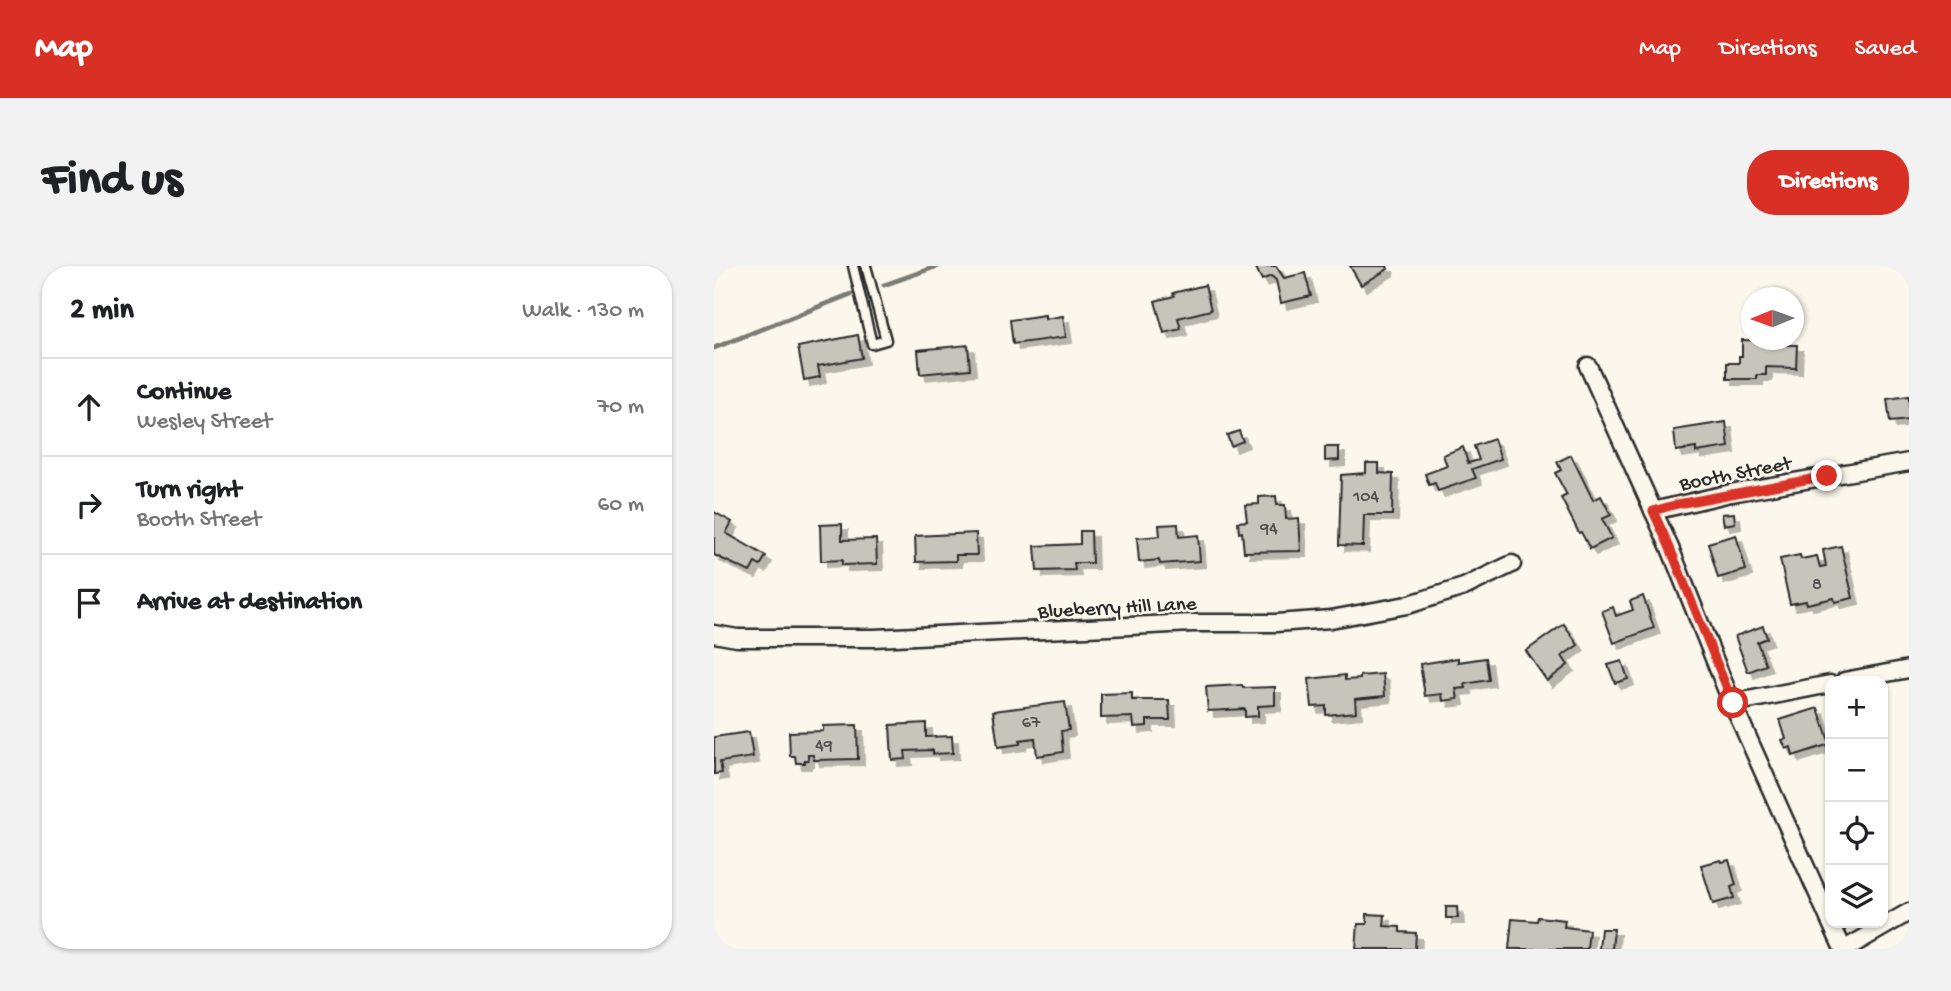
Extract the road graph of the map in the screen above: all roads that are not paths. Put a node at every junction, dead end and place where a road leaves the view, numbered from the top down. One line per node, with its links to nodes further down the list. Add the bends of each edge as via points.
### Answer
1 (853, 266): 2 (lane, via 872,344 886,340)
2 (866, 266)
3 (1588, 366): 5 (street)
4 (1909, 462): 5 (street, Booth Street)
5 (1653, 511): 11 (street)
6 (1512, 564): 7 (street, Blueberry Hill Lane, via 1464,587 1407,605 1331,619 874,638)
7 (714, 634)
8 (1909, 668): 9 (street)
9 (1869, 676)
10 (1825, 685): 11 (street)
11 (1733, 703): 12 (street)
12 (1825, 909)
13 (1909, 912): 15 (street)
14 (1834, 928): 15 (street)
15 (1844, 949)

